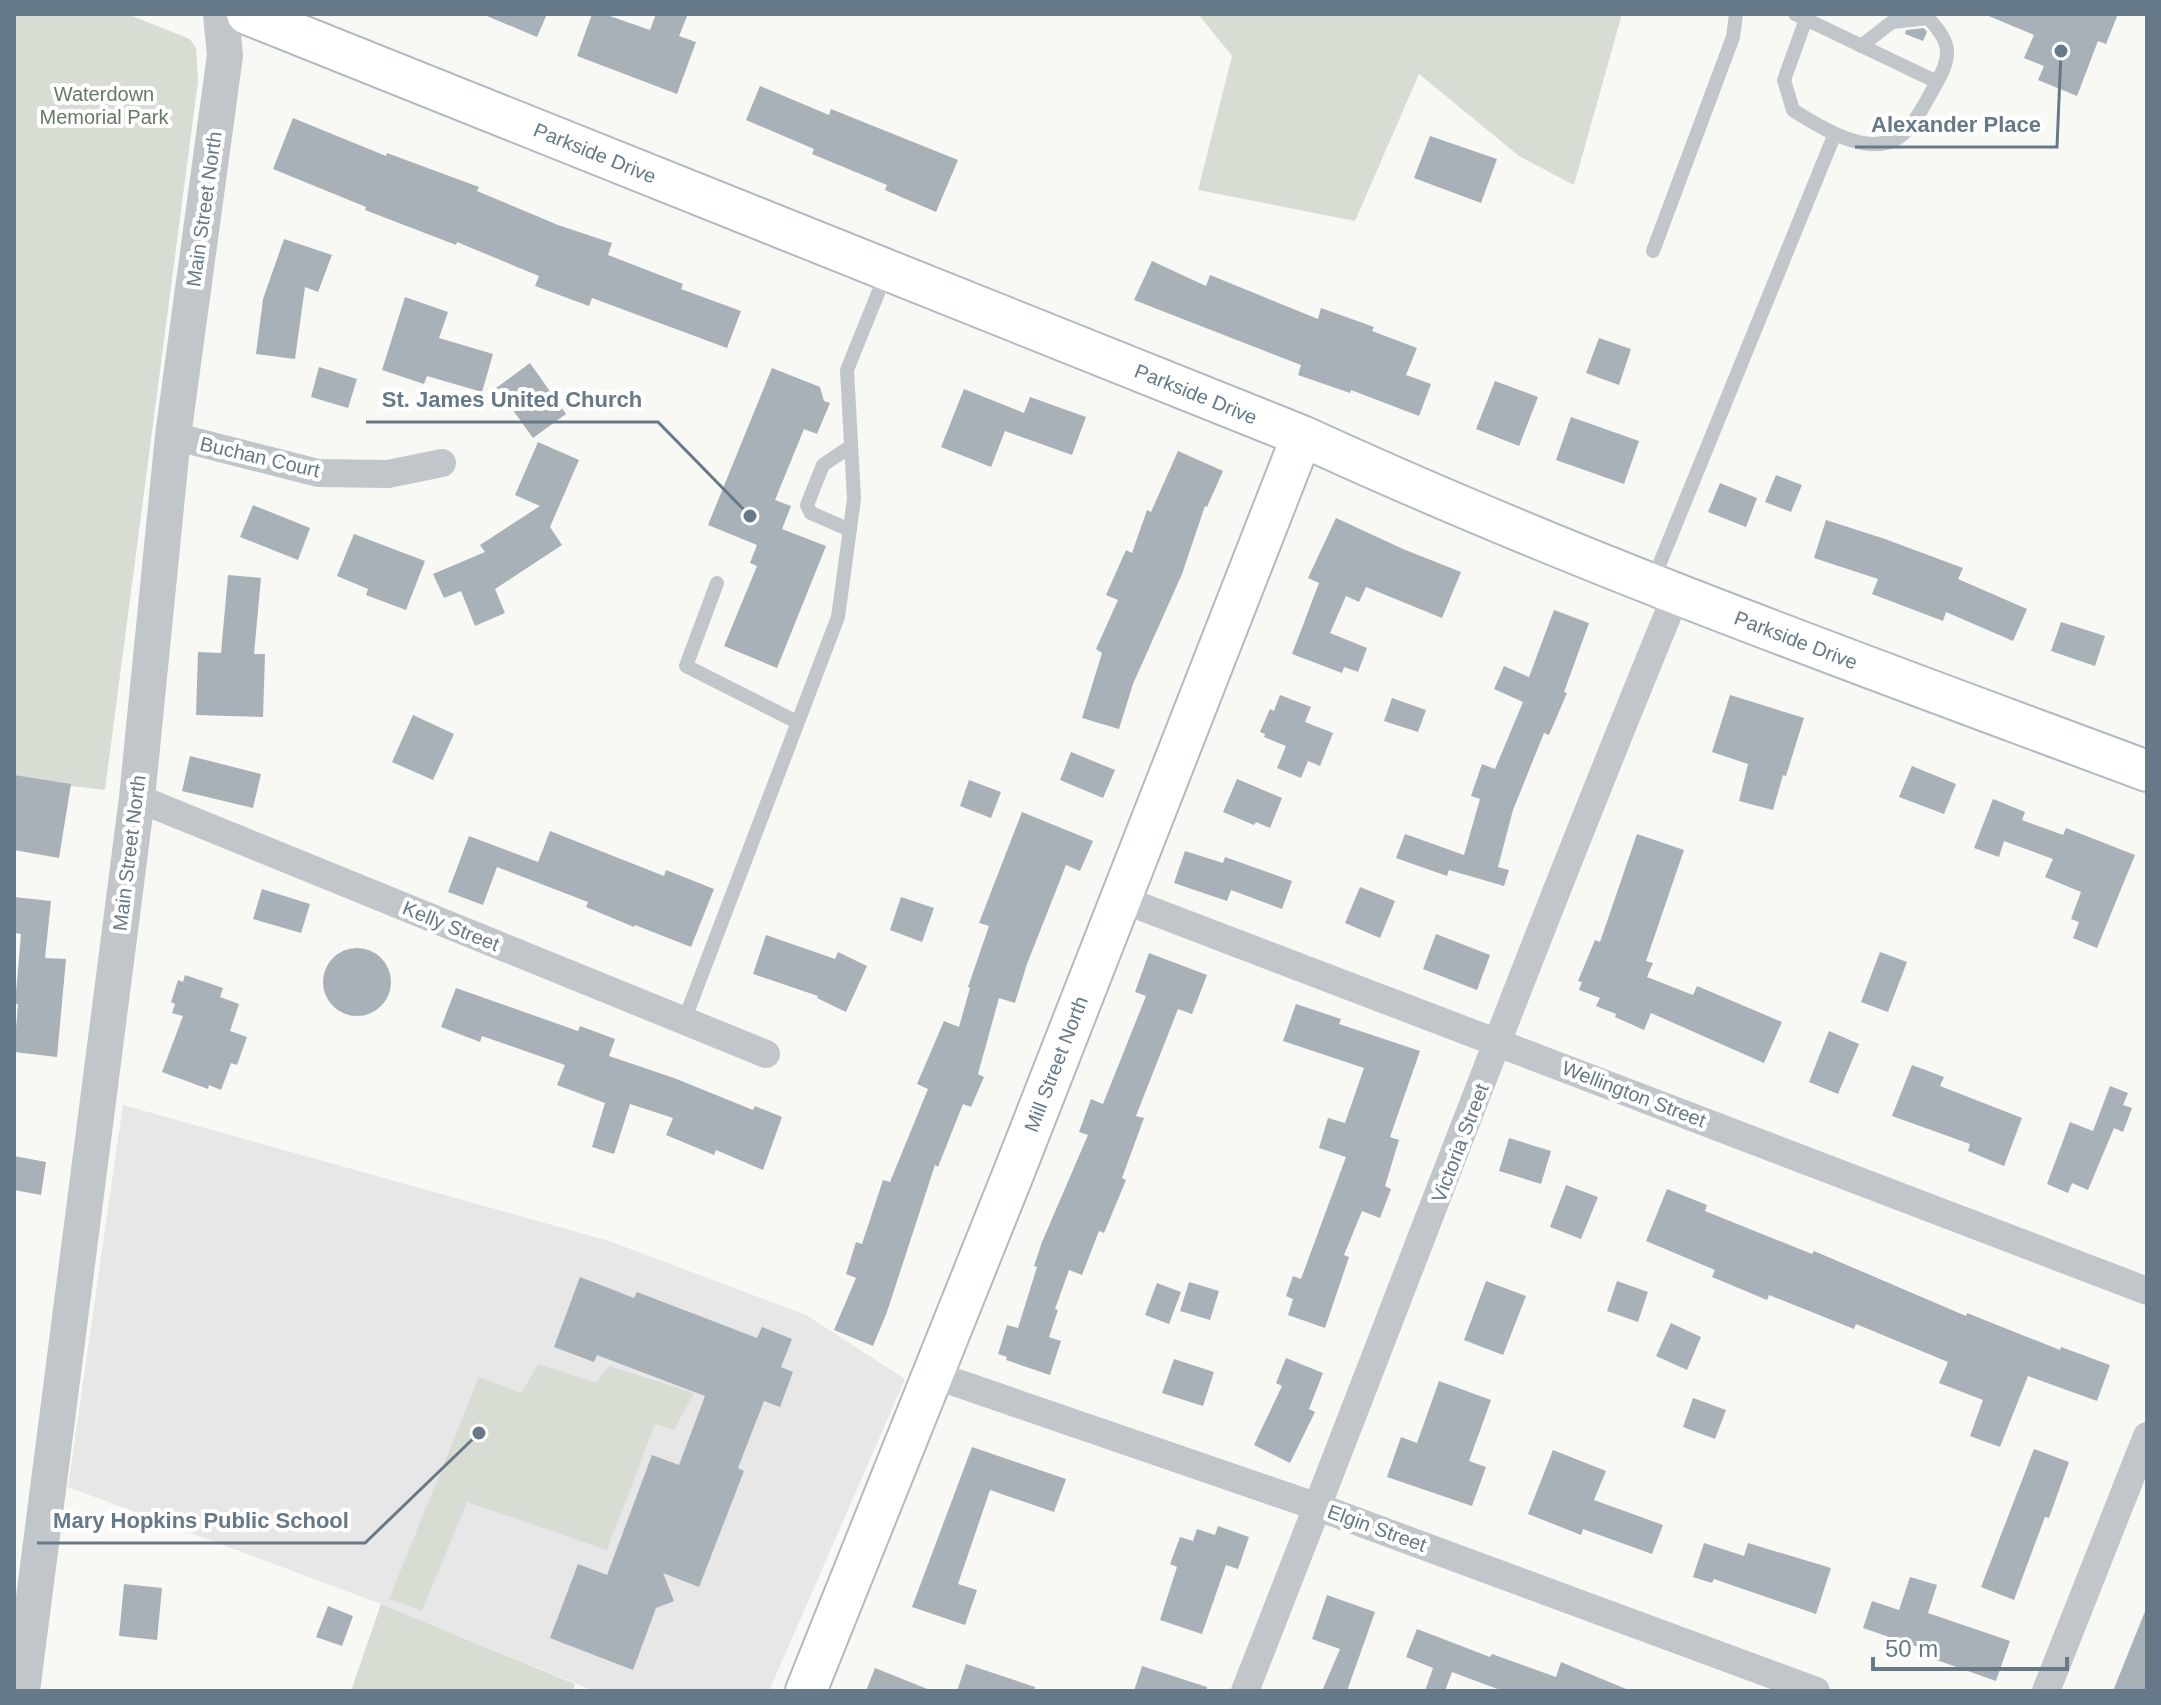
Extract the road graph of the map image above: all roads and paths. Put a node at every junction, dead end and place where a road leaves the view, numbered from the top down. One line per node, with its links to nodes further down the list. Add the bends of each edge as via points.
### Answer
1 (221, 14): 10 (street, Main Street North, via 225,55)
2 (247, 14): 9 (main road, Parkside Drive)
3 (1736, 14): 8 (lane, via 1733,37)
4 (1801, 17): 5 (lane); 7 (lane, via 1784,80 1793,110)
5 (1861, 46): 6 (lane); 6 (lane, via 1892,22 1928,18 1945,35 1948,62)
6 (1937, 82): 7 (lane, via 1905,133 1879,145)
7 (1834, 136): 16 (lane)
8 (1653, 251)
9 (887, 271): 11 (main road, Parkside Drive); 12 (lane, via 847,370)
10 (173, 436): 13 (street, Buchan Court, via 318,473 388,474); 19 (street, Main Street North)
11 (1302, 436): 16 (main road, Parkside Drive); 20 (main road, Mill Street North)
12 (851, 446): 14 (lane); 14 (lane, via 823,465 807,505 811,513)
13 (442, 463)
14 (850, 530): 17 (lane, via 838,617)
15 (717, 583): 17 (lane, via 686,666)
16 (1664, 590): 18 (main road, Parkside Drive); 22 (street, Victoria Street)
17 (797, 722): 21 (lane)
18 (2147, 771)
19 (137, 798): 21 (street, Kelly Street); 28 (street, Main Street North)
20 (1121, 899): 22 (street, Wellington Street); 25 (main road, Mill Street North)
21 (684, 1021): 23 (street, Kelly Street)
22 (1499, 1042): 24 (street, Wellington Street); 27 (street, Victoria Street)
23 (766, 1054)
24 (2147, 1291)
25 (934, 1375): 27 (street, Elgin Street); 29 (main road, Mill Street North)
26 (2147, 1436): 32 (street)
27 (1318, 1507): 30 (street, Victoria Street); 31 (street, Elgin Street)
28 (22, 1691)
29 (806, 1691)
30 (1245, 1691)
31 (1816, 1691)
32 (2046, 1691)

